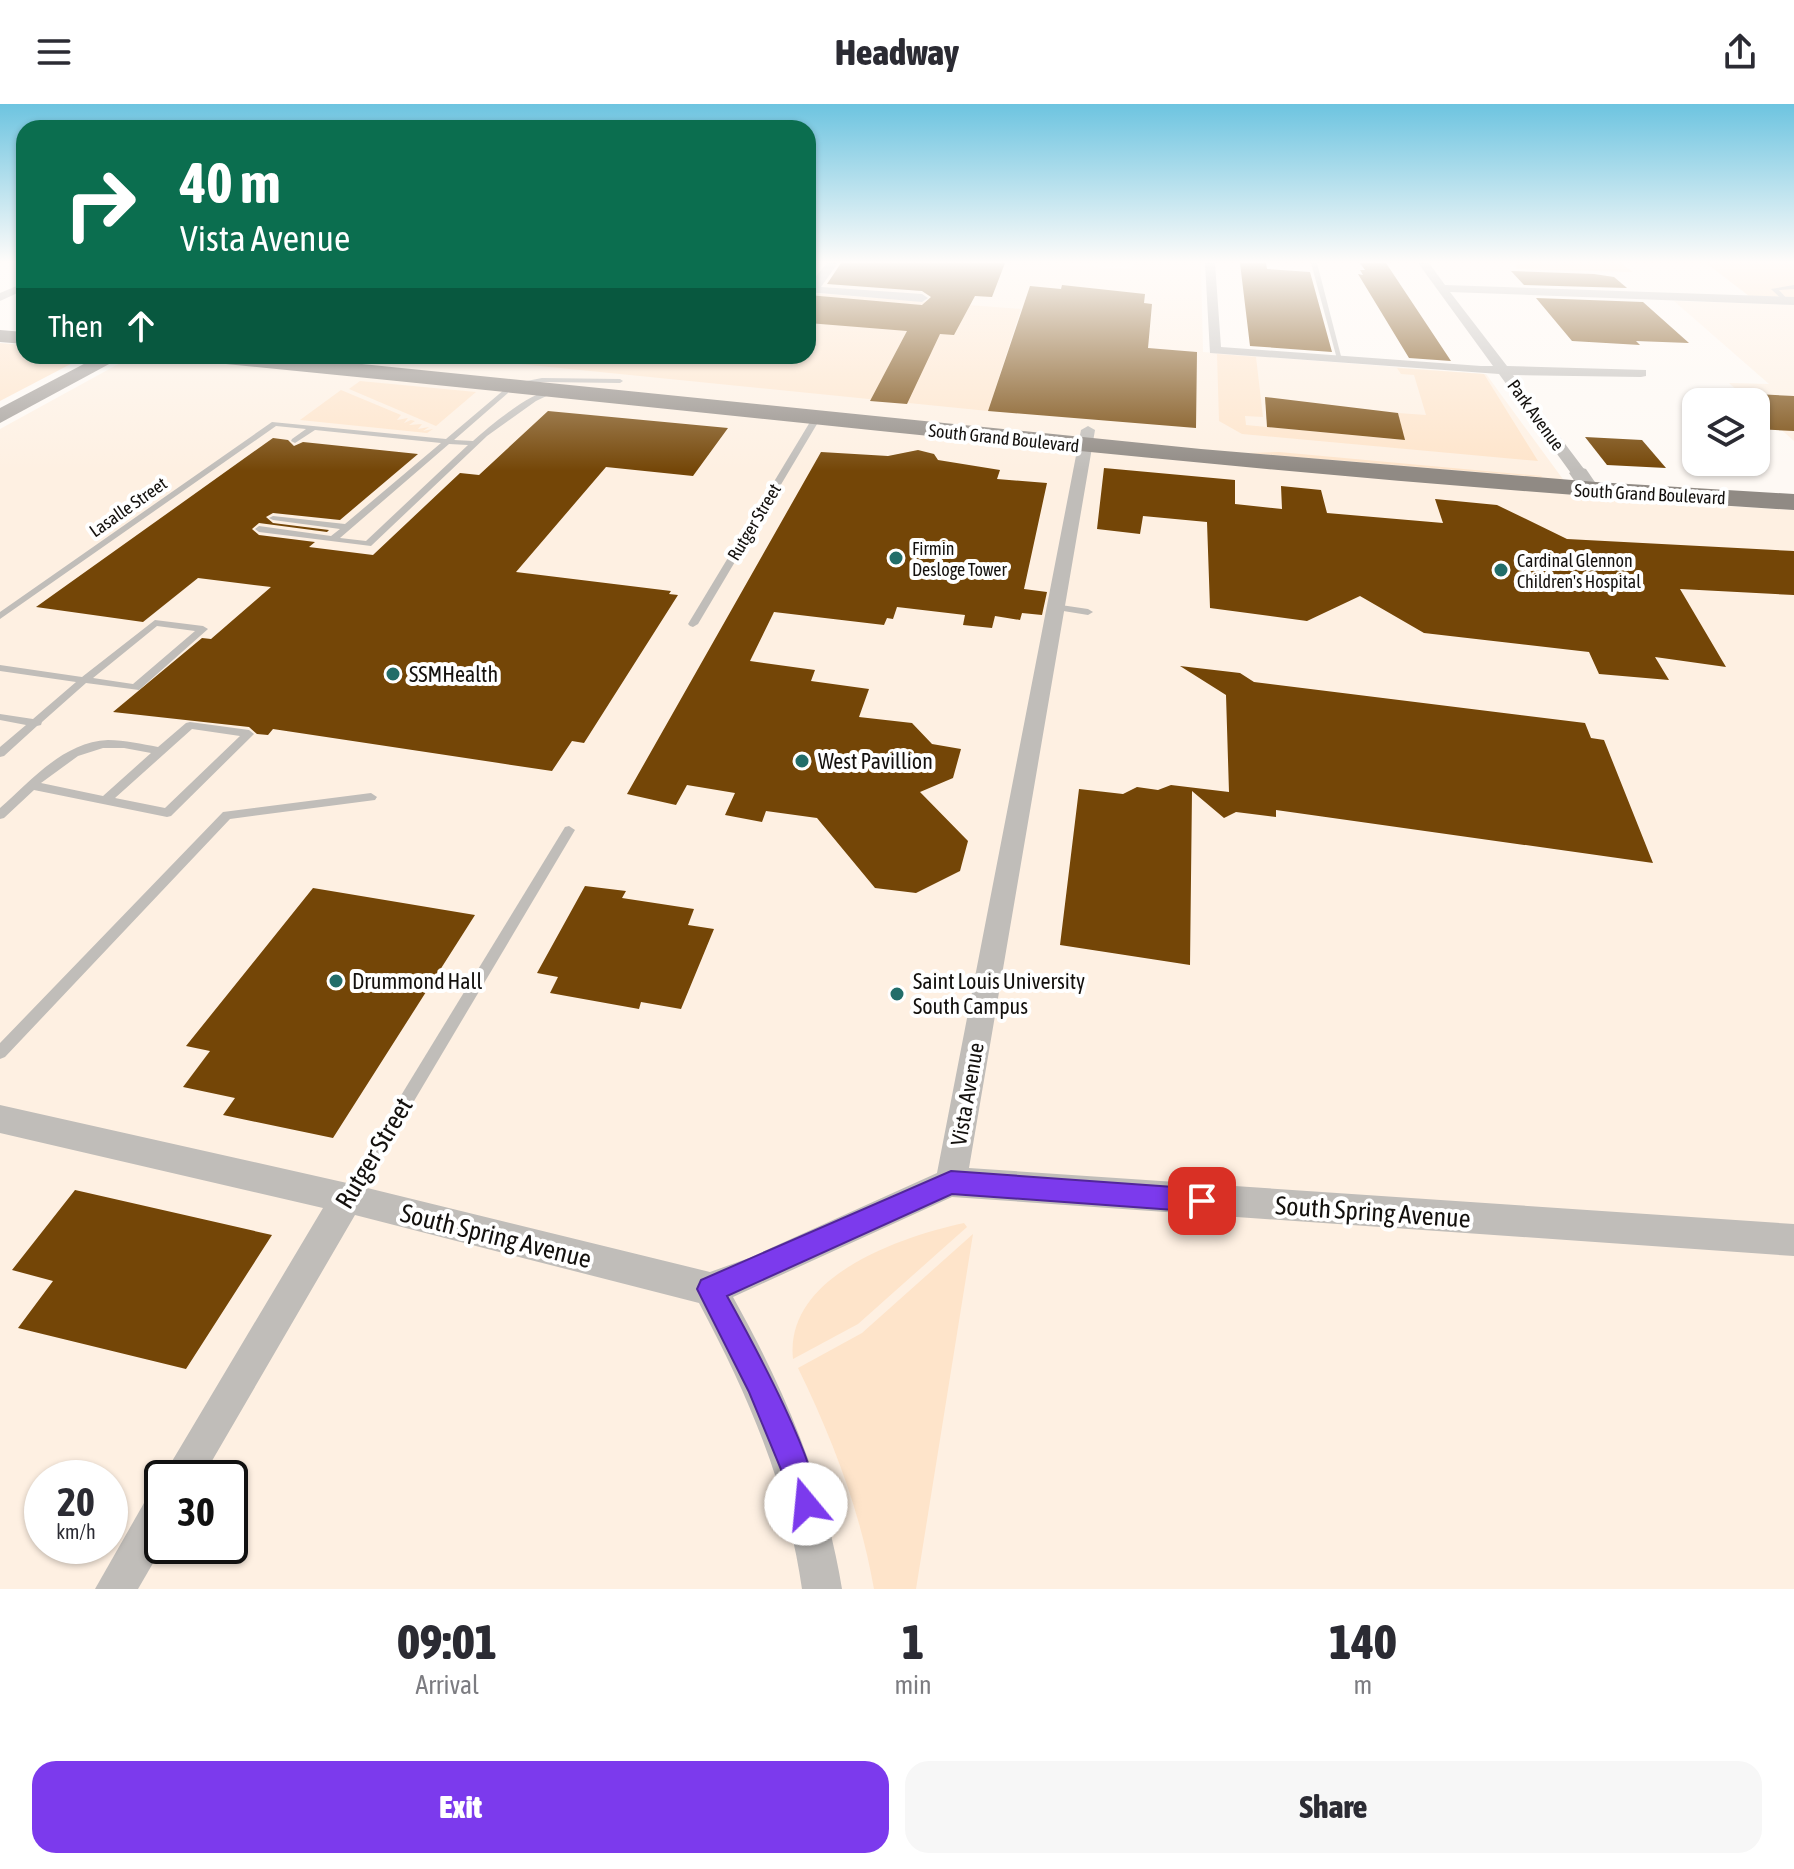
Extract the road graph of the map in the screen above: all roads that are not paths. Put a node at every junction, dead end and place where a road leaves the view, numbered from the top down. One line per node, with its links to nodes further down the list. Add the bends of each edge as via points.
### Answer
1 (1214, 332): 4 (street, via 1215,350)
2 (1333, 332): 4 (lane)
3 (1475, 332): 8 (street, Park Avenue)
4 (1340, 359): 8 (street)
5 (99, 364): 14 (main road)
6 (298, 364): 11 (main road, South Grand Boulevard)
7 (428, 364): 10 (main road, South Grand Boulevard)
8 (1503, 369): 9 (street); 21 (street, Park Avenue)
9 (1641, 373)
10 (620, 381): 11 (lane); 13 (main road, South Grand Boulevard)
11 (513, 385): 12 (main road, South Grand Boulevard); 19 (lane)
12 (565, 390): 15 (main road, South Grand Boulevard); 20 (lane, via 529,401)
13 (912, 413): 15 (main road, via 912,419 903,422); 17 (main road, South Grand Boulevard)
14 (0, 417)
15 (816, 419): 17 (main road, South Grand Boulevard); 31 (lane, Rutger Street)
16 (313, 428): 18 (lane); 19 (lane); 30 (lane, Lasalle Street, via 275,424)
17 (1087, 438): 21 (main road, South Grand Boulevard); 28 (street, Vista Avenue)
18 (295, 441)
19 (447, 441): 20 (lane); 25 (lane)
20 (476, 444): 27 (lane, via 368,544)
21 (1585, 482): 22 (main road, South Grand Boulevard); 23 (main road, South Grand Boulevard)
22 (1794, 485)
23 (1794, 502)
24 (273, 518): 25 (lane)
25 (347, 527): 27 (lane)
26 (259, 529): 27 (lane)
27 (333, 539)
28 (1054, 607): 29 (lane); 45 (street, Vista Avenue)
29 (1088, 612)
30 (0, 616)
31 (693, 624)
32 (0, 670): 33 (lane)
33 (84, 680): 33 (lane, via 135,688 203,629 155,623); 35 (lane)
34 (0, 717): 35 (lane)
35 (37, 723): 37 (lane)
36 (160, 751): 38 (lane, via 104,744 71,754); 40 (lane); 40 (lane, via 190,725 249,734 167,813)
37 (0, 753)
38 (34, 786): 40 (lane); 41 (lane)
39 (371, 797): 43 (lane, via 227,815)
40 (107, 799)
41 (0, 815)
42 (569, 830): 46 (lane, Rutger Street)
43 (0, 1053)
44 (0, 1119): 46 (street, South Spring Avenue)
45 (951, 1182): 47 (street, South Spring Avenue); 48 (street)
46 (347, 1198): 48 (street, South Spring Avenue); 49 (street, Rutger Street)
47 (1794, 1240)
48 (710, 1289): 52 (street, via 759,1382 800,1479)
49 (192, 1460)
50 (144, 1540): 51 (street)
51 (115, 1589)
52 (822, 1589)

